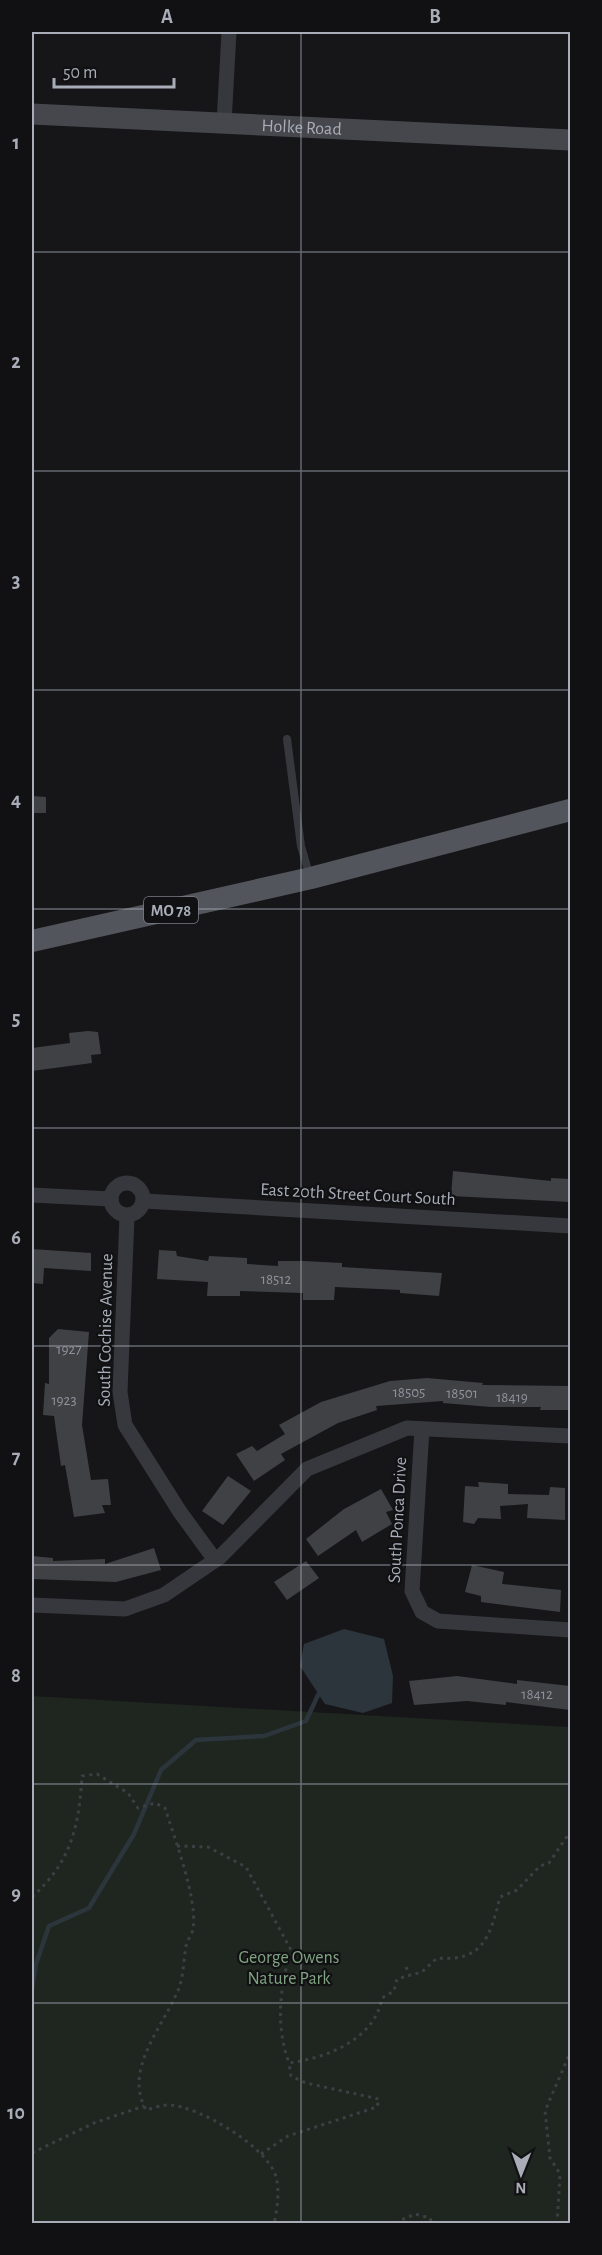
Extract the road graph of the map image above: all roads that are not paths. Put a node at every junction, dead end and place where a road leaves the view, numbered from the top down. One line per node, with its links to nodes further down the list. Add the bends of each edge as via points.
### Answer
1 (229, 32): 3 (street)
2 (32, 114): 3 (street, Holke Road)
3 (224, 123): 4 (street, Holke Road)
4 (570, 140)
5 (287, 739): 7 (lane, via 301,846)
6 (570, 810): 7 (main road, MO 78)
7 (311, 878): 8 (main road, MO 78)
8 (32, 941)
9 (32, 1195): 10 (street)
10 (111, 1199): 11 (street, via 120,1185 131,1184 141,1190); 12 (street, via 114,1209)
11 (144, 1201): 12 (street, via 136,1213); 13 (street, East 20th Street Court South)
12 (127, 1216): 16 (street, South Cochise Avenue, via 120,1392 125,1425)
13 (570, 1226)
14 (422, 1429): 15 (street); 16 (street, via 407,1428 386,1435 307,1469); 18 (street, South Ponca Drive, via 412,1591 422,1612 438,1621)
15 (570, 1436)
16 (215, 1560): 17 (street, via 164,1595 125,1609)
17 (32, 1605)
18 (570, 1630)

